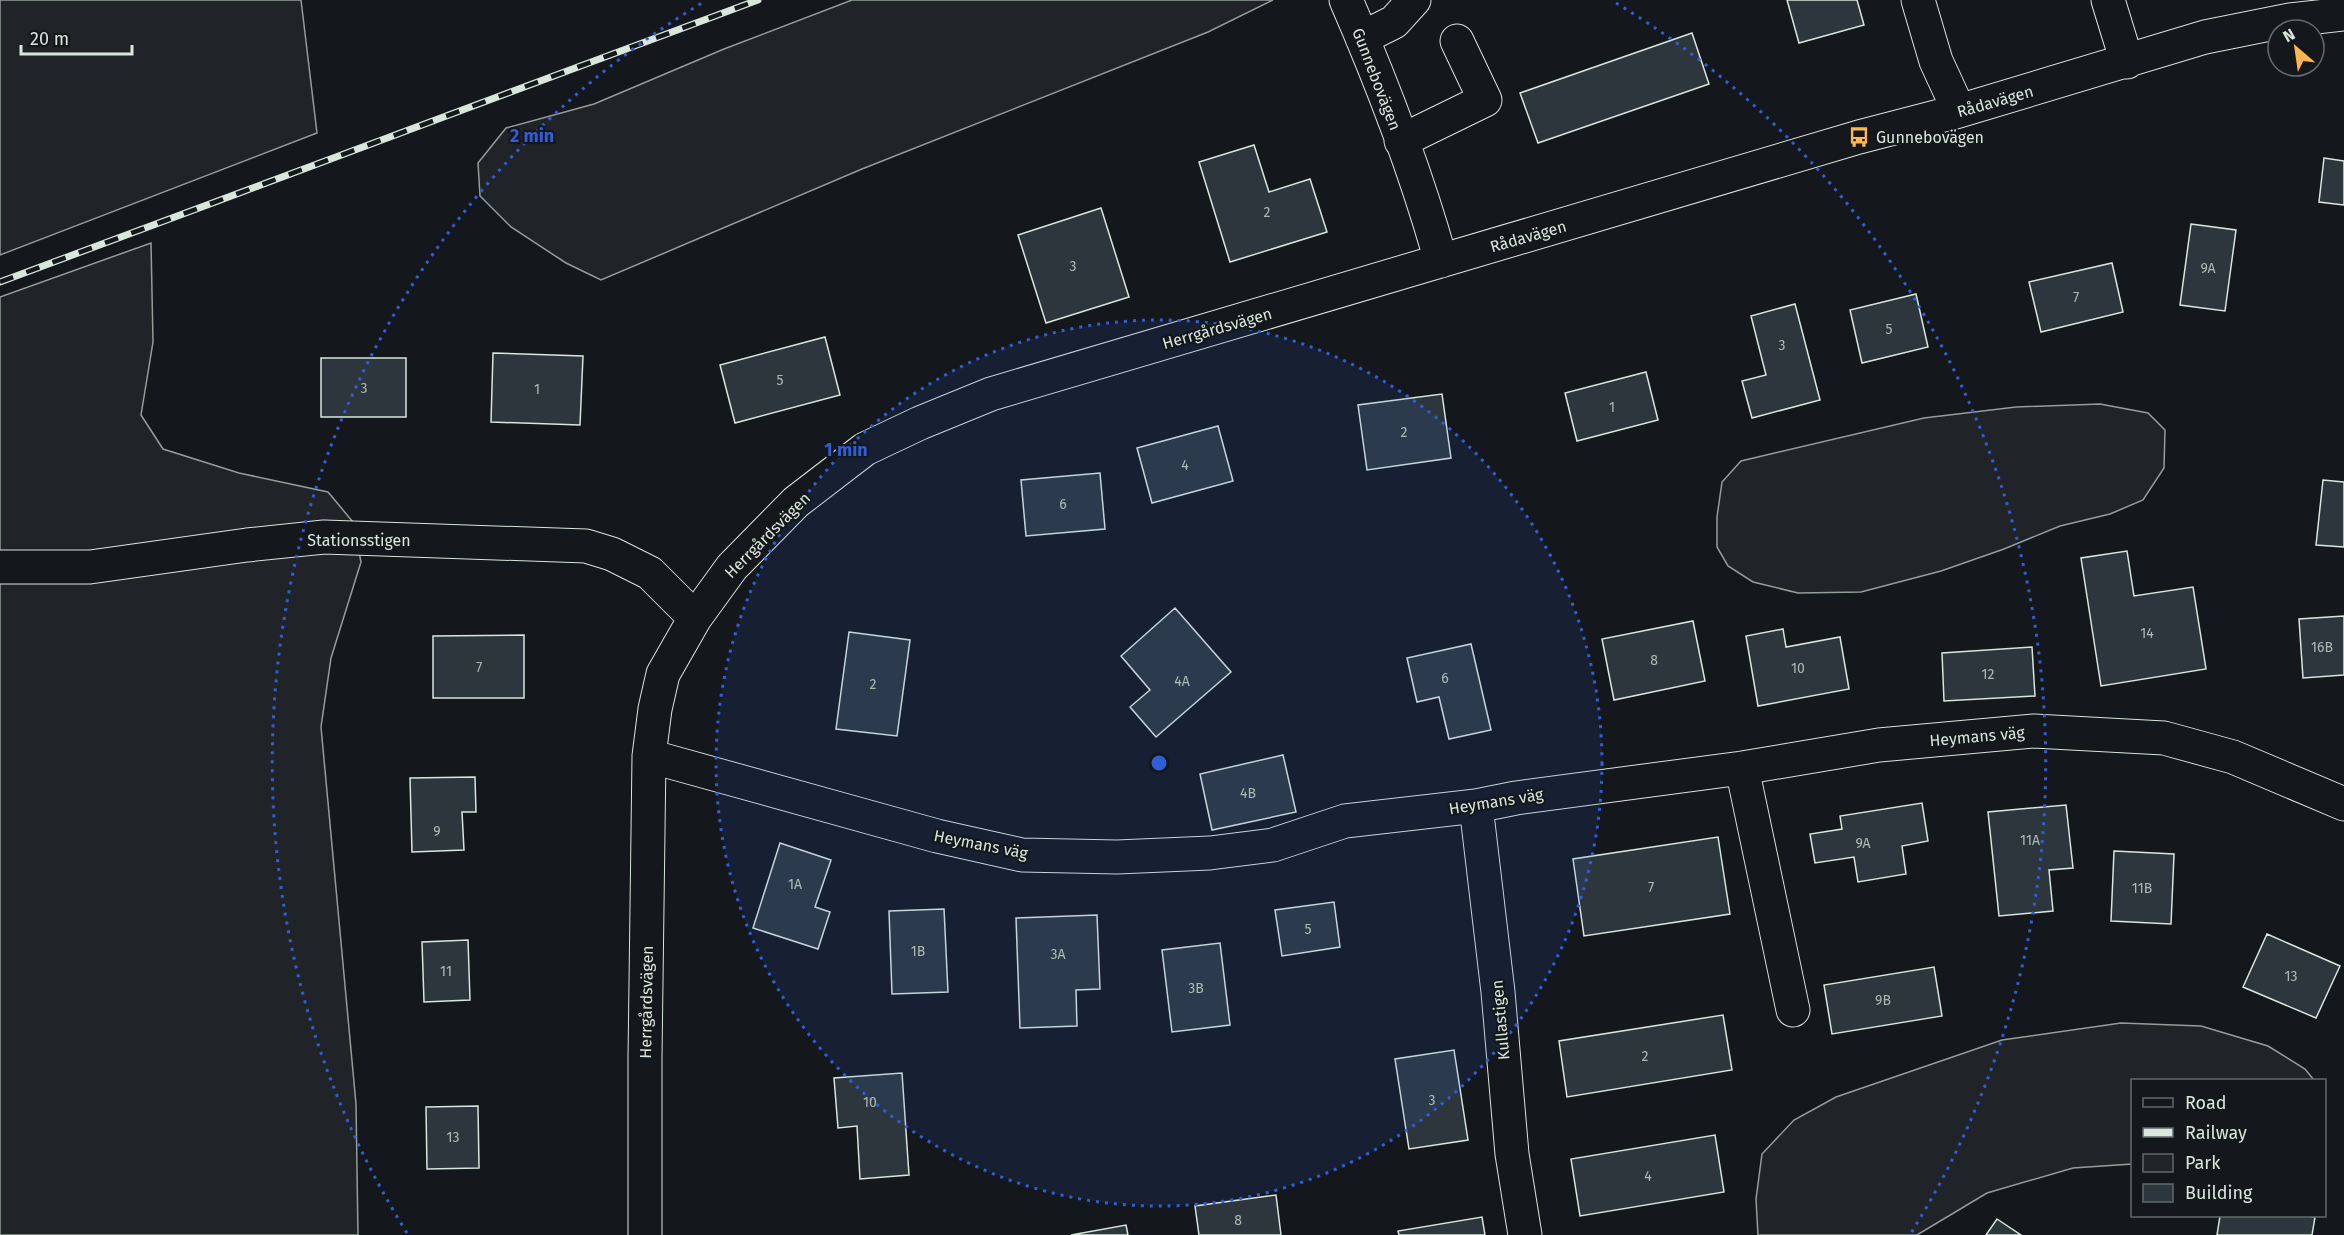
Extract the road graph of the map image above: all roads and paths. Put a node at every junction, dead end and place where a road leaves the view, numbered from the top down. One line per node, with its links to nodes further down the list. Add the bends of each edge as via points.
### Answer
1 (1346, 0): 6 (street, Gunnebovägen)
2 (1414, 0): 6 (street, via 1394,22)
3 (1918, 0): 9 (street, via 1936,62)
4 (2108, 0): 8 (street)
5 (2344, 14): 8 (street, Rådavägen, via 2205,37)
6 (1362, 38): 10 (street, Gunnebovägen)
7 (1457, 40): 10 (street, via 1485,100)
8 (2127, 62): 9 (street, Rådavägen)
9 (1959, 111): 11 (street, Rådavägen)
10 (1401, 141): 11 (street, Gunnebovägen)
11 (1441, 261): 13 (street, Herrgårdsvägen, via 991,394 865,449 796,502 732,567)
12 (0, 567): 13 (street, Stationsstigen, via 90,567 324,537 586,546 650,573)
13 (695, 618): 14 (street, Herrgårdsvägen, via 663,674)
14 (649, 756): 17 (street, Heymans väg, via 937,836 1022,855 1210,854 1273,845 1344,821); 19 (street, Herrgårdsvägen)
15 (1742, 768): 16 (street, Heymans väg, via 1879,744 2034,731 2164,738 2233,756); 17 (street, Heymans väg); 18 (street)
16 (2344, 804)
17 (1476, 806): 20 (street, Kullastigen, via 1512,1154)
18 (1793, 1010)
19 (645, 1235)
20 (1525, 1235)

